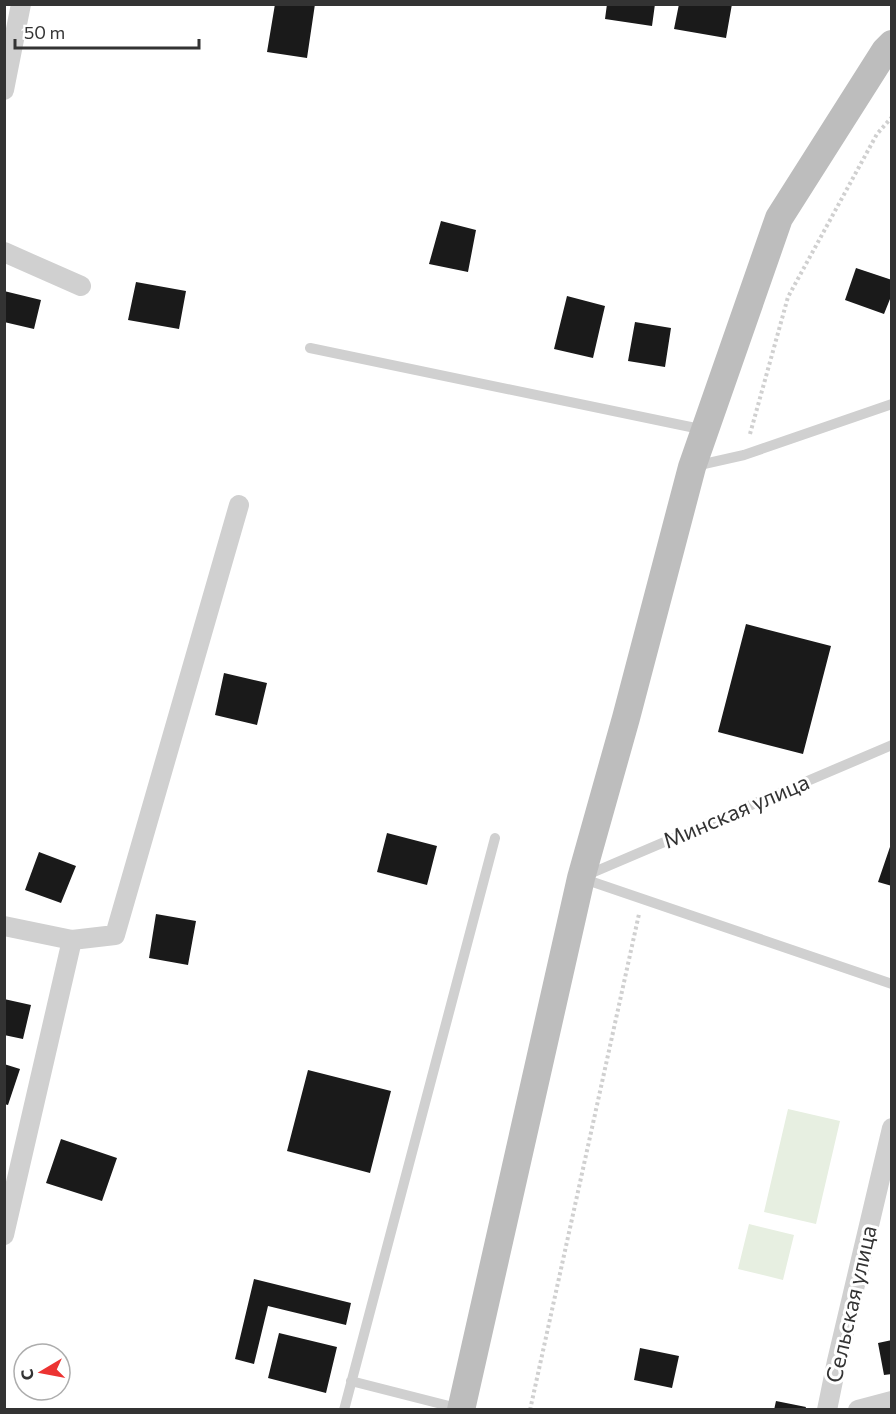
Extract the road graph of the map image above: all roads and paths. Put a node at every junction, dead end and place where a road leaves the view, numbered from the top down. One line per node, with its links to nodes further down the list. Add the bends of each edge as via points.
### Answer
1 (21, 4): 3 (street)
2 (891, 44): 9 (main road, via 780,218)
3 (4, 90)
4 (891, 117): 10 (path, via 877,135 788,297)
5 (4, 252): 6 (street)
6 (81, 286)
7 (310, 348): 9 (lane)
8 (891, 404): 10 (lane)
9 (705, 430): 11 (main road)
10 (744, 455): 11 (lane)
11 (692, 467): 15 (main road)
12 (239, 506): 18 (street, via 115,935)
13 (891, 745): 15 (lane, Минская улица)
14 (495, 838): 22 (lane)
15 (581, 878): 16 (lane); 24 (main road)
16 (642, 899): 19 (lane); 26 (path)
17 (4, 926): 18 (street)
18 (72, 940): 21 (street)
19 (891, 984)
20 (891, 1128): 27 (street, Сельская улица)
21 (4, 1235)
22 (351, 1381): 24 (lane); 25 (lane)
23 (891, 1401): 28 (street)
24 (460, 1409)
25 (344, 1410)
26 (530, 1410)
27 (827, 1410)
28 (858, 1410)

